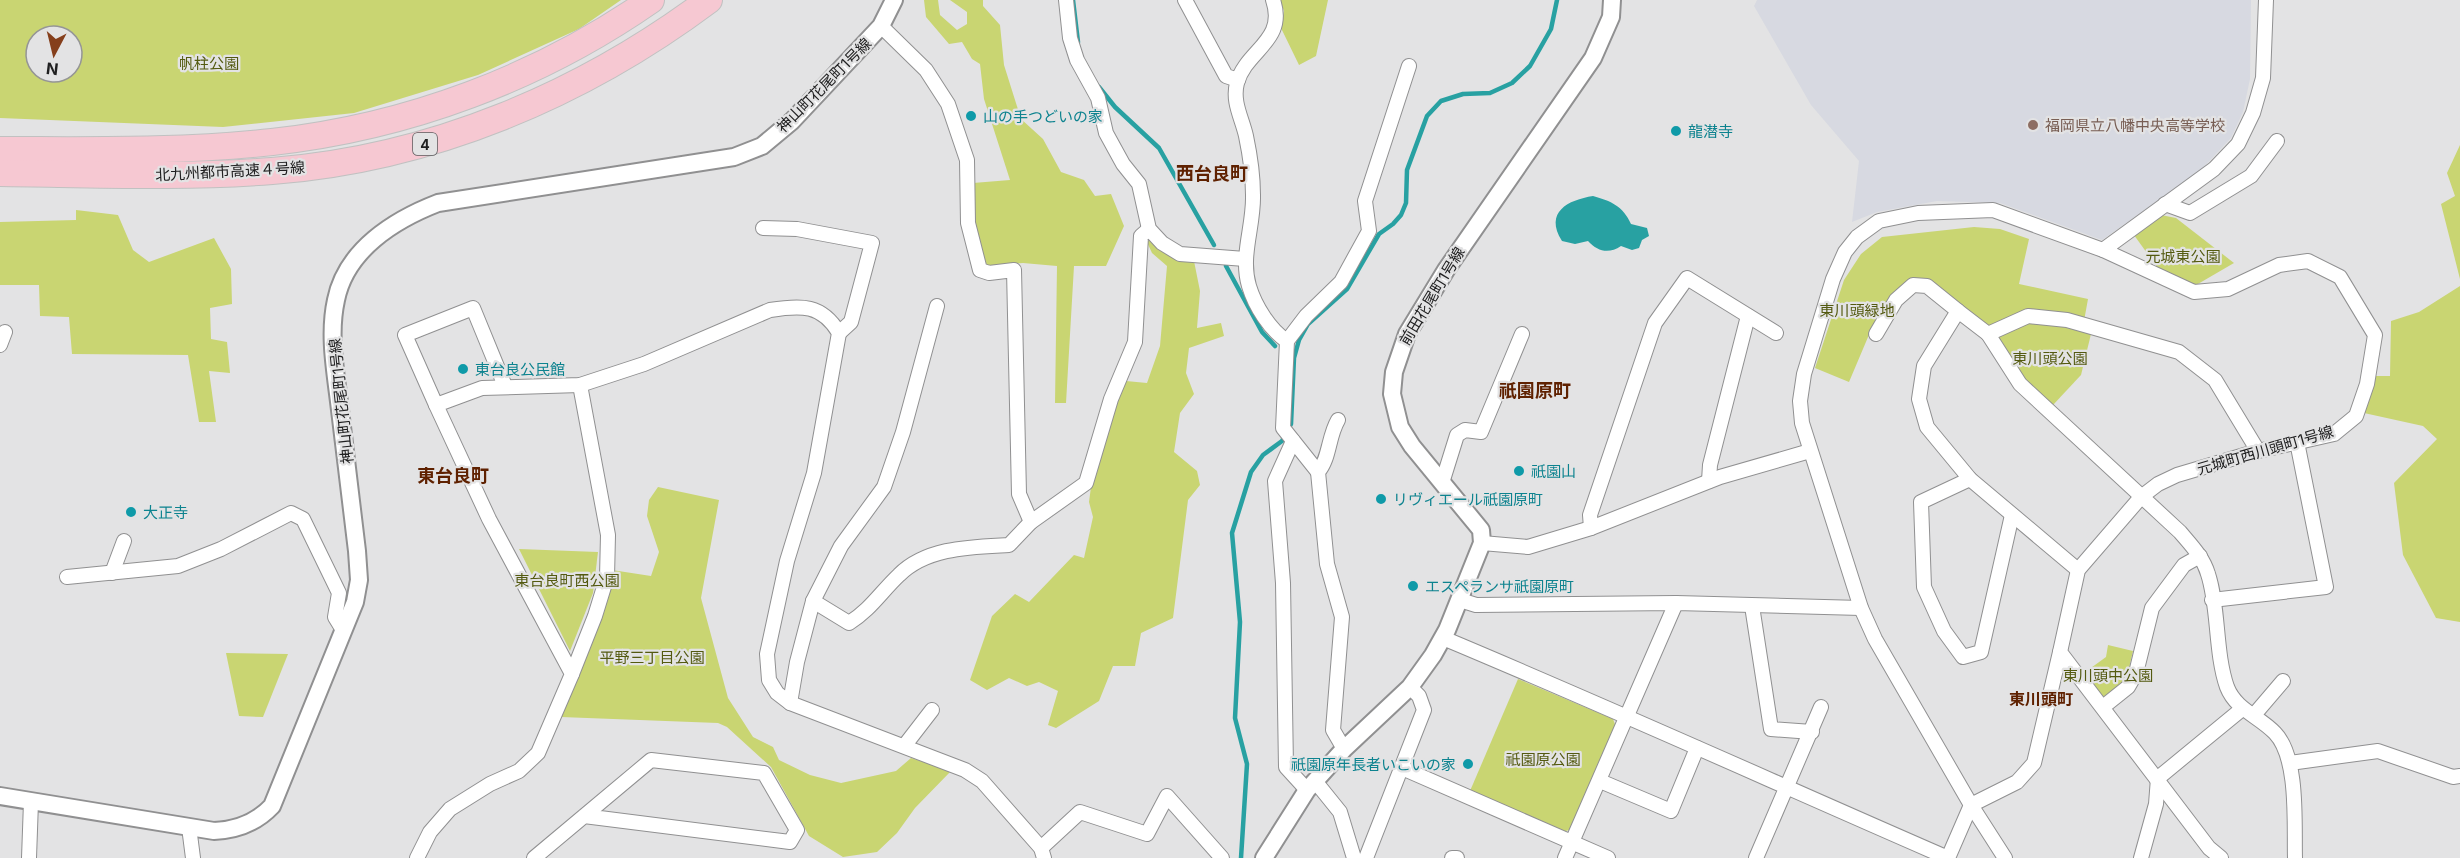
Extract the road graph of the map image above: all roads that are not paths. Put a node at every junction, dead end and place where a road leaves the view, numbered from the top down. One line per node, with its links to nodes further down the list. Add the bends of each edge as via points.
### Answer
1 (651, 0): 13 (highway, 北九州都市高速４号線 / 4, via 600,33 505,81 417,113 320,135 215,147)
2 (709, 0): 14 (highway, 北九州都市高速４号線 / 4, via 619,60 519,111 423,144 325,165 215,174)
3 (894, 0): 9 (street, 神山町花尾町1号線)
4 (1066, 0): 17 (street, via 1077,60 1098,98 1106,132 1139,184)
5 (1185, 0): 11 (street, via 1226,75)
6 (1273, 0): 11 (street, via 1276,26)
7 (1612, 0): 40 (street, 前田花尾町1号線, via 1611,17 1593,58 1446,270 1400,352 1392,394 1400,427)
8 (2266, 0): 15 (street, via 2263,78 2253,113 2238,144 2214,169)
9 (881, 26): 43 (street, via 926,70 948,104 967,160 968,223 980,270 1014,270 1019,494); 57 (street, 神山町花尾町1号線, via 800,113 762,146 734,157 438,203 406,216 361,253 344,276 334,315 333,349 359,580)
10 (1409, 66): 28 (street, via 1365,201 1369,231 1341,282)
11 (1238, 80): 19 (street, via 1234,98 1246,136 1253,197)
12 (2277, 141): 15 (street, via 2251,176 2190,213)
13 (0, 150)
14 (0, 173)
15 (2165, 204): 18 (street)
16 (763, 228): 23 (street, via 797,229 872,243 851,321)
17 (1149, 230): 19 (street, via 1180,254); 43 (street, via 1141,236 1135,342 1112,399 1086,483)
18 (2103, 250): 34 (street, 元城町西川頭町1号線, via 2194,292 2228,289 2279,266 2308,261 2340,277 2375,335 2367,384 2356,416 2334,434); 35 (street, 元城町西川頭町1号線, via 1993,210 1918,213 1879,221 1845,252 1809,358 1800,401)
19 (1245, 259): 28 (street, via 1249,287 1273,332)
20 (937, 306): 53 (street, via 884,487 841,546)
21 (1958, 311): 26 (street, via 1927,286 1913,285 1896,300); 27 (street); 38 (street, via 1924,366 1919,399 1927,427)
22 (1748, 316): 24 (street); 39 (street); 44 (street, via 1687,278 1655,322 1590,515)
23 (839, 333): 29 (street, via 830,318 814,310 770,310 644,364); 63 (street, via 814,473 786,561 767,654 769,680)
24 (1776, 333)
25 (1522, 334): 40 (street, via 1481,432 1465,430 1457,435)
26 (1876, 334)
27 (1989, 334): 36 (street, via 2028,316 2067,320 2179,352 2215,380); 41 (street, via 2020,384)
28 (1287, 341): 33 (street)
29 (580, 385): 30 (street); 60 (street, via 608,535 607,577)
30 (505, 386): 31 (street, via 482,388); 31 (street, via 473,308 405,335)
31 (436, 405): 60 (street, via 489,519)
32 (1338, 420): 37 (street, via 1329,435 1325,464)
33 (1289, 436): 37 (street); 78 (street, via 1275,481 1283,583 1286,767)
34 (2297, 442): 36 (street, 元城町西川頭町1号線); 52 (street, via 2326,586)
35 (1810, 451): 39 (street); 56 (street, 元城町西川頭町1号線)
36 (2258, 451): 41 (street, 元城町西川頭町1号線, via 2177,475)
37 (1318, 472): 72 (street, via 1327,564 1342,617 1333,730)
38 (1970, 479): 42 (street); 42 (street, via 1921,502 1924,587 1944,631 1963,657 1981,652)
39 (1709, 481): 44 (street)
40 (1442, 483): 46 (street, 前田花尾町1号線, via 1481,530)
41 (2141, 497): 47 (street); 48 (street, 元城町西川頭町1号線)
42 (2012, 515): 48 (street)
43 (1031, 522): 53 (street, via 1009,545 958,548 925,558 900,573 867,612 849,623)
44 (1591, 528): 46 (street, via 1528,547)
45 (124, 541): 49 (street)
46 (1482, 543): 51 (street)
47 (2200, 556): 52 (street, via 2209,575); 65 (street, via 2184,565 2152,608 2136,673 2128,687)
48 (2078, 570): 59 (street, 元城町西川頭町1号線)
49 (112, 573): 50 (street); 57 (street, via 178,566 291,513 303,519 339,593 335,617)
50 (67, 577)
51 (1460, 600): 54 (street, via 1488,605); 58 (street)
52 (2212, 600): 67 (street, via 2228,688)
53 (813, 601): 63 (street)
54 (1676, 603): 55 (street); 68 (street)
55 (1752, 606): 56 (street); 69 (street, via 1771,729)
56 (1861, 608): 82 (street, 元城町西川頭町1号線)
57 (343, 630): 84 (street, 神山町花尾町1号線, via 272,806 263,815 229,830)
58 (1443, 638): 62 (street); 68 (street)
59 (2060, 652): 65 (street); 82 (street, 元城町西川頭町1号線, via 2034,763 2017,782)
60 (572, 674): 89 (street, via 538,753 519,771 450,809 430,832)
61 (2283, 681): 67 (street)
62 (1410, 687): 72 (street); 74 (street, via 1419,696 1424,710)
63 (790, 703): 70 (street)
64 (1821, 707): 69 (street)
65 (2103, 707): 76 (street)
66 (932, 710): 70 (street)
67 (2248, 712): 73 (street, via 2277,735); 76 (street)
68 (1628, 716): 71 (street); 77 (street)
69 (1812, 732): 79 (street)
70 (905, 746): 86 (street, via 982,781)
71 (1697, 748): 77 (street, via 1671,811); 79 (street)
72 (1344, 749): 78 (street)
73 (2290, 763): 75 (street, via 2378,751); 104 (street)
74 (1402, 768): 85 (street); 94 (street)
75 (2460, 776)
76 (2158, 778): 102 (street, via 2156,804); 103 (street, via 2209,848)
77 (1600, 781): 85 (street)
78 (1311, 785): 92 (street); 93 (street, via 1340,812)
79 (1788, 787): 99 (street); 100 (street)
80 (0, 796): 81 (street, 神山町花尾町1号線)
81 (31, 802): 84 (street, 神山町花尾町1号線); 87 (street)
82 (1971, 805): 100 (street); 101 (street, 元城町西川頭町1号線)
83 (584, 816): 83 (street, via 651,760 764,773 797,830 790,842); 90 (street)
84 (189, 827): 88 (street)
85 (1572, 842): 97 (street); 98 (street)
86 (1042, 853): 91 (street, via 1080,812 1147,834 1167,796)
87 (29, 858)
88 (193, 858)
89 (417, 858)
90 (534, 858)
91 (1222, 858)
92 (1264, 858)
93 (1354, 858)
94 (1366, 858)
95 (1452, 858): 96 (street)
96 (1457, 858)
97 (1565, 858)
98 (1608, 858)
99 (1756, 858)
100 (1948, 858)
101 (2006, 858)
102 (2141, 858)
103 (2221, 858)
104 (2295, 858)

